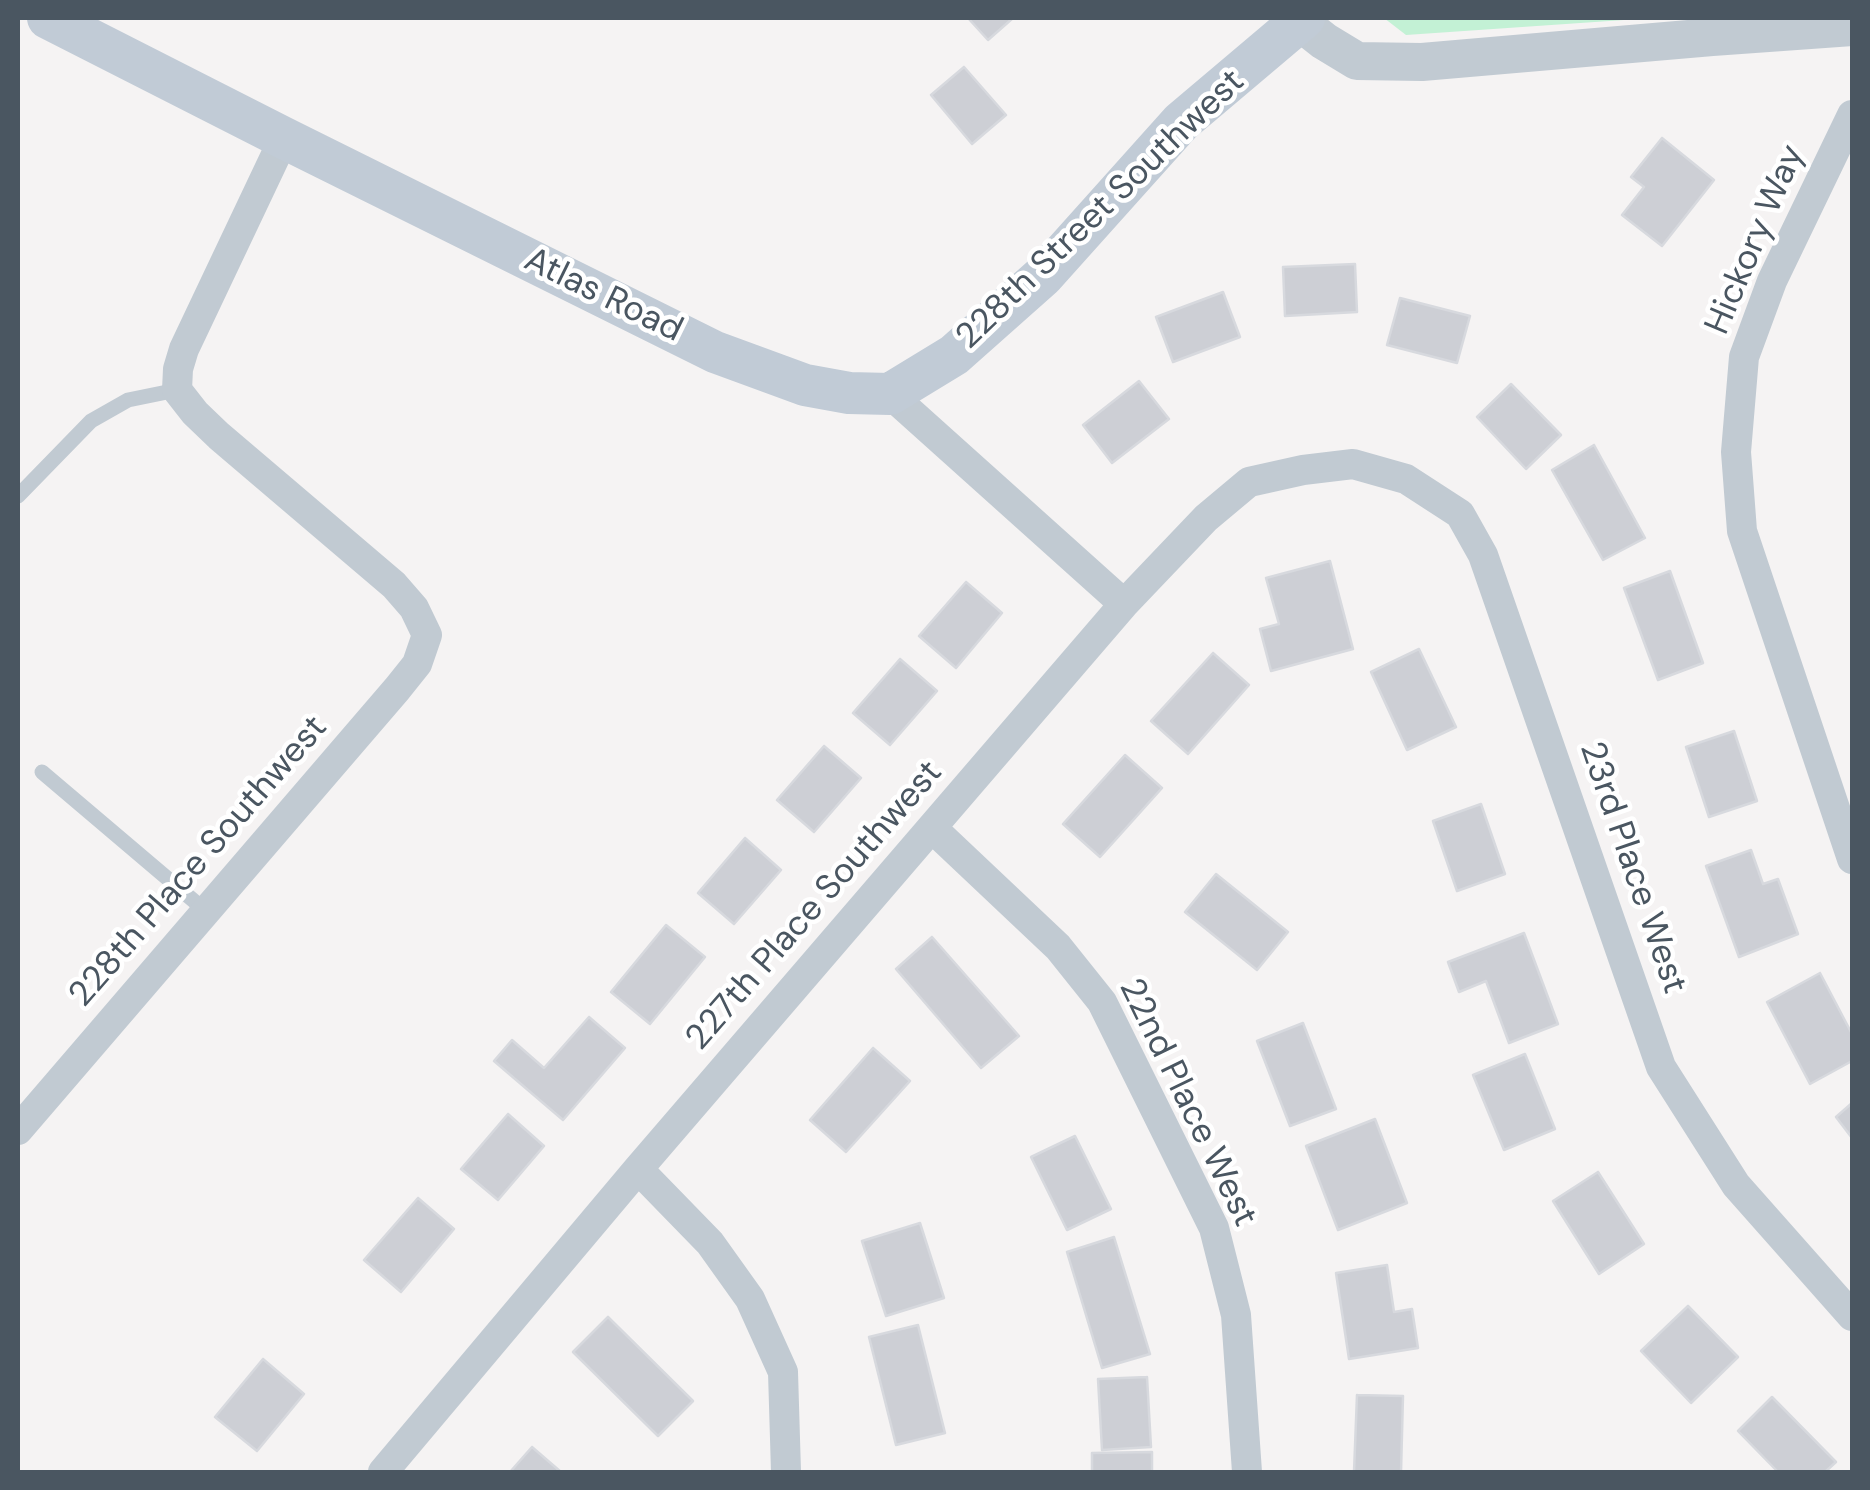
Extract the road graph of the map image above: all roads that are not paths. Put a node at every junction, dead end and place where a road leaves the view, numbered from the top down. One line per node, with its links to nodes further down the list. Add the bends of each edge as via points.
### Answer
1 (48, 18): 5 (main road, Atlas Road)
2 (1300, 19): 3 (street, via 1358,61 1422,62); 7 (main road, 228th Street Southwest, via 1181,122 1042,276 954,355)
3 (1852, 27)
4 (1852, 115): 13 (street, Hickory Way, via 1772,281 1744,357 1736,452 1742,531)
5 (284, 138): 6 (street, via 184,348); 7 (main road, Atlas Road, via 715,352 806,385)
6 (177, 390): 9 (lane, via 128,400 92,421); 14 (street, 228th Place Southwest, via 220,436 394,585 427,635 417,664)
7 (890, 394): 10 (street)
8 (1353, 464): 10 (street, 227th Place Southwest, via 1249,482); 17 (street, 23rd Place West, via 1406,479 1460,514 1483,555 1662,1067 1736,1185)
9 (18, 496)
10 (1124, 604): 12 (street, 227th Place Southwest)
11 (42, 772): 14 (lane)
12 (932, 828): 16 (street, 227th Place Southwest); 20 (street, 22nd Place West, via 1058,946 1102,1002 1214,1228 1236,1316)
13 (1852, 859)
14 (207, 912): 15 (street, 228th Place Southwest)
15 (18, 1130)
16 (638, 1168): 18 (street, 227th Place Southwest); 19 (street, via 710,1243 750,1299 783,1372)
17 (1852, 1316)
18 (383, 1472)
19 (786, 1472)
20 (1247, 1472)

